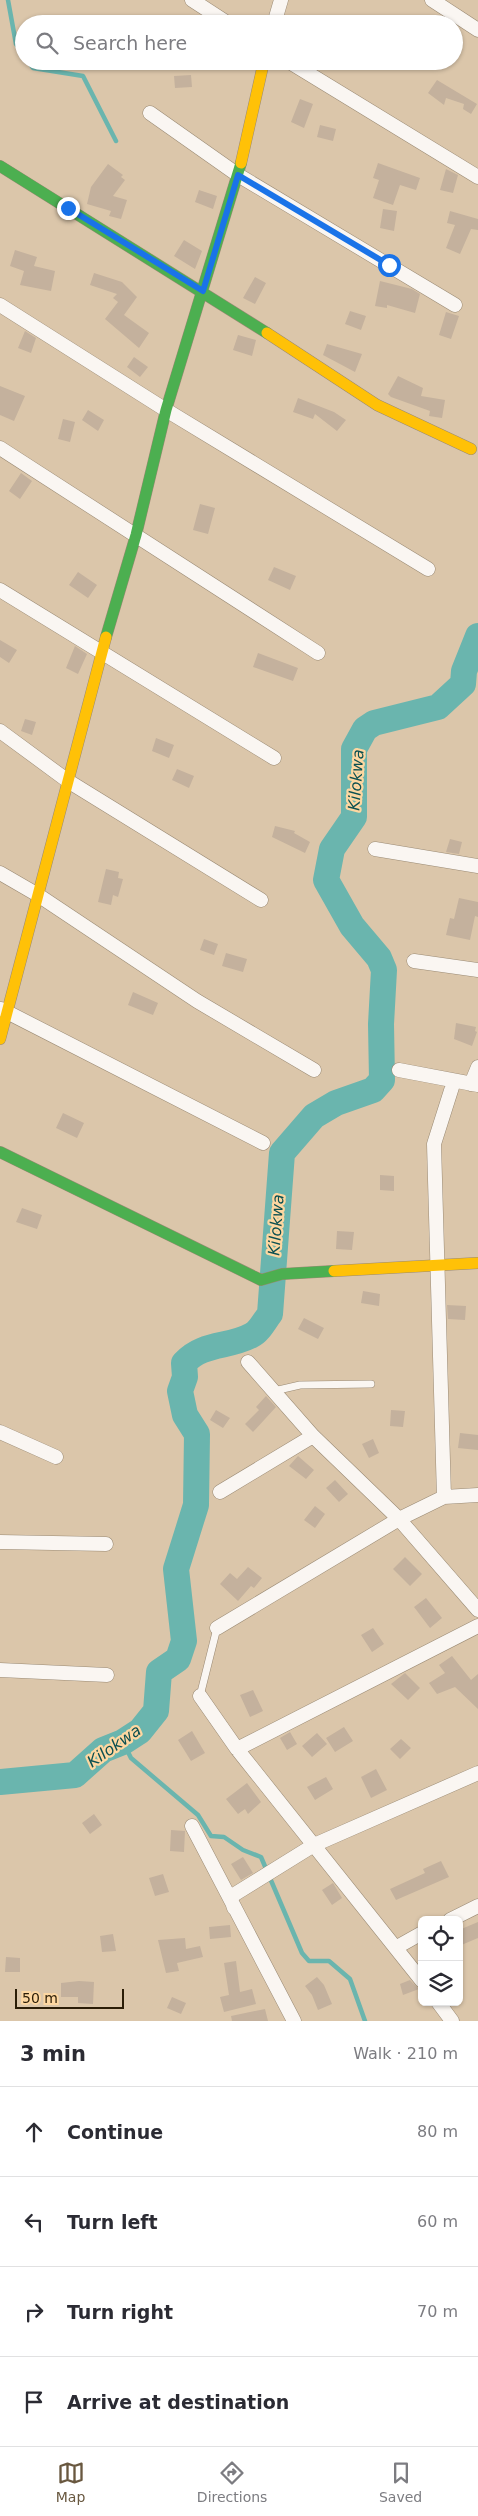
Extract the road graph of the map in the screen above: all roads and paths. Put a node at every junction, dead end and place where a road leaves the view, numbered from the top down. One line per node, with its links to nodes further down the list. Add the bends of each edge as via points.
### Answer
1 (192, 0): 4 (street)
2 (281, 0): 5 (street)
3 (432, 0): 6 (street)
4 (215, 15)
5 (277, 15)
6 (455, 15)
7 (463, 20): 8 (street)
8 (478, 30)
9 (262, 70): 13 (street)
10 (303, 70): 14 (street)
11 (150, 113): 13 (street)
12 (0, 166): 15 (street)
13 (238, 175): 15 (street); 17 (street)
14 (478, 177)
15 (203, 291): 18 (street); 20 (street, via 377,405)
16 (0, 304): 18 (street)
17 (456, 305)
18 (166, 410): 21 (street); 22 (street)
19 (0, 448): 21 (street)
20 (471, 449)
21 (136, 536): 24 (street); 25 (street)
22 (428, 570)
23 (0, 590): 24 (street)
24 (101, 653): 27 (street); 28 (street)
25 (318, 653)
26 (0, 731): 28 (street)
27 (274, 758)
28 (68, 781): 32 (street); 33 (street)
29 (375, 848): 30 (street)
30 (478, 866)
31 (0, 873): 32 (street)
32 (38, 895): 36 (street); 39 (street, via 197,1001)
33 (261, 900)
34 (414, 961): 35 (street)
35 (478, 970)
36 (4, 1011): 37 (street); 43 (street)
37 (0, 1039)
38 (478, 1067): 42 (street)
39 (314, 1070)
40 (399, 1070): 41 (street)
41 (454, 1081): 42 (street); 46 (street, via 434,1144)
42 (475, 1085)
43 (263, 1143)
44 (0, 1152): 46 (street, via 261,1280 282,1274)
45 (478, 1262): 46 (street)
46 (438, 1266): 55 (street)
47 (248, 1362): 49 (street)
48 (371, 1384): 49 (lane, via 300,1385)
49 (274, 1391): 51 (street)
50 (0, 1432): 52 (street)
51 (313, 1436): 53 (street); 56 (street)
52 (56, 1457)
53 (220, 1492)
54 (478, 1495): 55 (street)
55 (444, 1497): 56 (street)
56 (399, 1519): 59 (street); 61 (street)
57 (0, 1542): 58 (street)
58 (106, 1544)
59 (478, 1610)
60 (478, 1626): 65 (street)
61 (217, 1628): 64 (lane)
62 (0, 1670): 63 (street)
63 (107, 1675)
64 (200, 1696): 65 (street)
65 (237, 1749): 68 (street)
66 (478, 1774): 68 (street)
67 (192, 1826): 70 (street)
68 (314, 1845): 70 (street, via 235,1894 231,1899); 73 (street)
69 (478, 1906): 71 (street)
70 (234, 1908): 76 (street)
71 (458, 1916)
72 (418, 1935): 73 (street)
73 (397, 1947): 74 (street)
74 (418, 1976)
75 (441, 2006): 77 (street)
76 (294, 2021)
77 (452, 2021)

